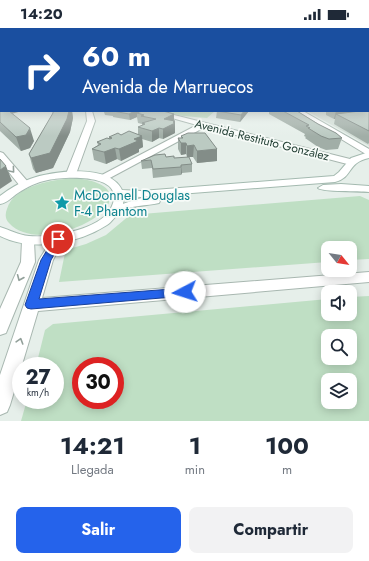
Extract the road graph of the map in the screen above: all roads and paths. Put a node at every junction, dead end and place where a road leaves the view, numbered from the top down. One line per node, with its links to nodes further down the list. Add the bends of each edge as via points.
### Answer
1 (89, 112): 8 (street, via 91,121)
2 (154, 112): 4 (street, Avenida Restituto González)
3 (300, 112): 5 (street)
4 (203, 126): 7 (street, Avenida Restituto González); 9 (street)
5 (369, 154): 7 (street, via 357,158)
6 (0, 155): 10 (street, one-way to 10)
7 (350, 165): 11 (street, via 356,180); 12 (street, via 339,178 327,180 141,194)
8 (71, 174): 9 (street); 10 (street, via 55,175)
9 (103, 178): 12 (street, via 113,184)
10 (24, 184): 13 (street)
11 (369, 188): 14 (street, via 341,187 141,202)
12 (118, 193): 14 (street, via 119,201)
13 (0, 201)
14 (115, 210): 16 (street, via 94,228)
15 (0, 231): 17 (street, via 13,238)
16 (58, 239): 17 (street); 19 (street, via 46,260)
17 (28, 241): 20 (street, one-way to 20, via 28,262)
18 (369, 277): 19 (street)
19 (31, 305): 21 (street, one-way to 19)
20 (0, 328)
21 (0, 404)

